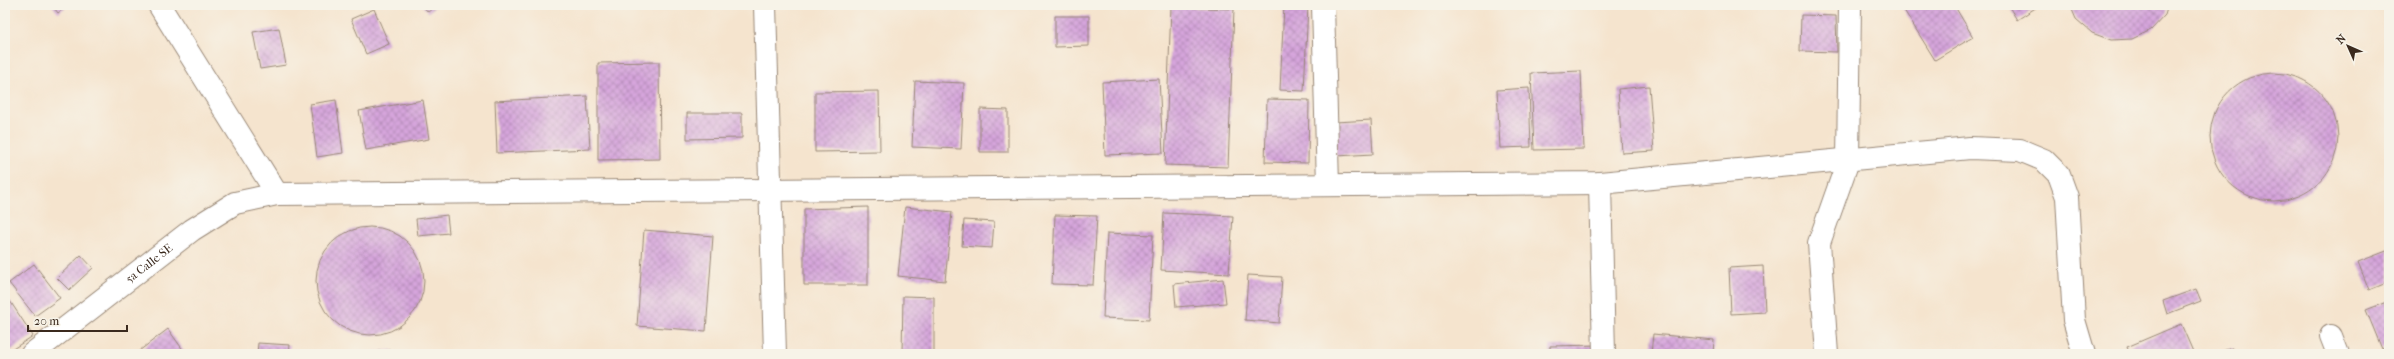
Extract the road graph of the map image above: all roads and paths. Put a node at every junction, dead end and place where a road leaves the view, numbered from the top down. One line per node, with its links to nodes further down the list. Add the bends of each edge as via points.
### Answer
1 (159, 5): 9 (street)
2 (765, 5): 8 (street)
3 (1323, 5): 7 (street)
4 (1850, 5): 5 (street)
5 (1848, 161): 6 (street, 5a Calle SE); 13 (street, via 1819,243); 14 (street, 5a Calle SE, via 1970,148 2020,150 2044,160 2059,176 2067,197 2074,320)
6 (1600, 183): 7 (street, 5a Calle SE); 12 (street)
7 (1328, 185): 8 (street, 5a Calle SE)
8 (770, 189): 9 (street, 5a Calle SE); 11 (street)
9 (277, 194): 10 (street, 5a Calle SE, via 235,203 192,230)
10 (32, 354)
11 (775, 354)
12 (1604, 354)
13 (1826, 354)
14 (2084, 354)

